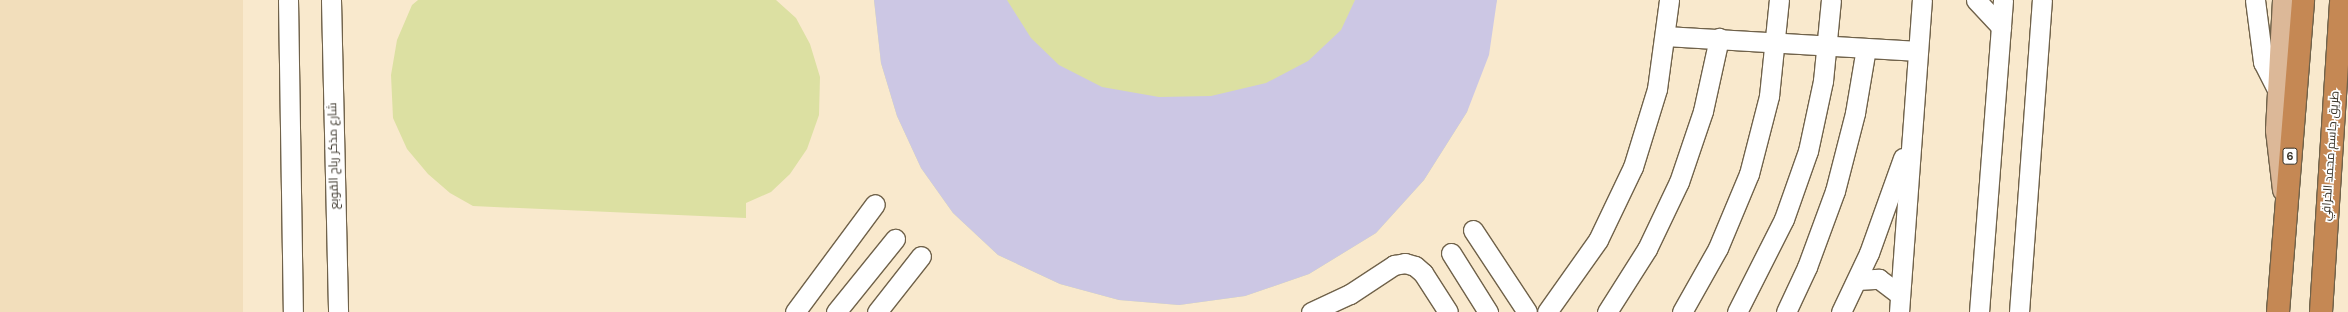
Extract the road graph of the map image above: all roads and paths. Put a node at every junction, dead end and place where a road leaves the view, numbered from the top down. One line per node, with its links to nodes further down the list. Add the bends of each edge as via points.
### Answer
1 (288, 0): 33 (street)
2 (331, 0): 34 (street, شارع مذكر رباح القوبع)
3 (1669, 0): 15 (street)
4 (1780, 0): 17 (street)
5 (1831, 0): 18 (street)
6 (1922, 0): 20 (street)
7 (1976, 0): 14 (street)
8 (2003, 0): 14 (street)
9 (2042, 0): 48 (street)
10 (2255, 0): 21 (street, via 2263,62)
11 (2284, 0): 21 (main road)
12 (2303, 0): 24 (highway, 6)
13 (2341, 1): 49 (highway, طريق جاسم محمد الخرافي)
14 (2001, 27): 47 (street)
15 (1666, 36): 16 (street); 41 (street, via 1650,115 1628,179 1598,240)
16 (1719, 38): 17 (street); 42 (street, via 1703,111 1679,182 1647,249)
17 (1777, 42): 18 (street); 43 (street, via 1765,115 1749,174 1718,248)
18 (1828, 45): 19 (street); 44 (street, via 1816,116 1797,186 1769,252)
19 (1866, 48): 20 (street); 45 (street, via 1855,113 1835,191 1815,248)
20 (1918, 51): 22 (street)
21 (2279, 93): 24 (main road, via 2278,138)
22 (1912, 131): 29 (street); 30 (street)
23 (876, 204): 35 (street)
24 (2286, 204): 31 (highway, 6)
25 (1473, 230): 40 (street)
26 (895, 240): 36 (street)
27 (1451, 253): 39 (street)
28 (921, 256): 32 (street)
29 (1857, 280): 30 (street, via 1879,279); 46 (street)
30 (1899, 303)
31 (2277, 305)
32 (882, 310)
33 (293, 312)
34 (338, 312)
35 (795, 312)
36 (836, 312)
37 (1311, 312): 38 (street, via 1350,294 1394,265 1404,263 1423,273)
38 (1448, 312)
39 (1488, 312)
40 (1527, 312)
41 (1547, 312)
42 (1608, 312)
43 (1682, 312)
44 (1737, 312)
45 (1786, 312)
46 (1841, 312)
47 (1979, 312)
48 (2020, 312)
49 (2321, 312)

